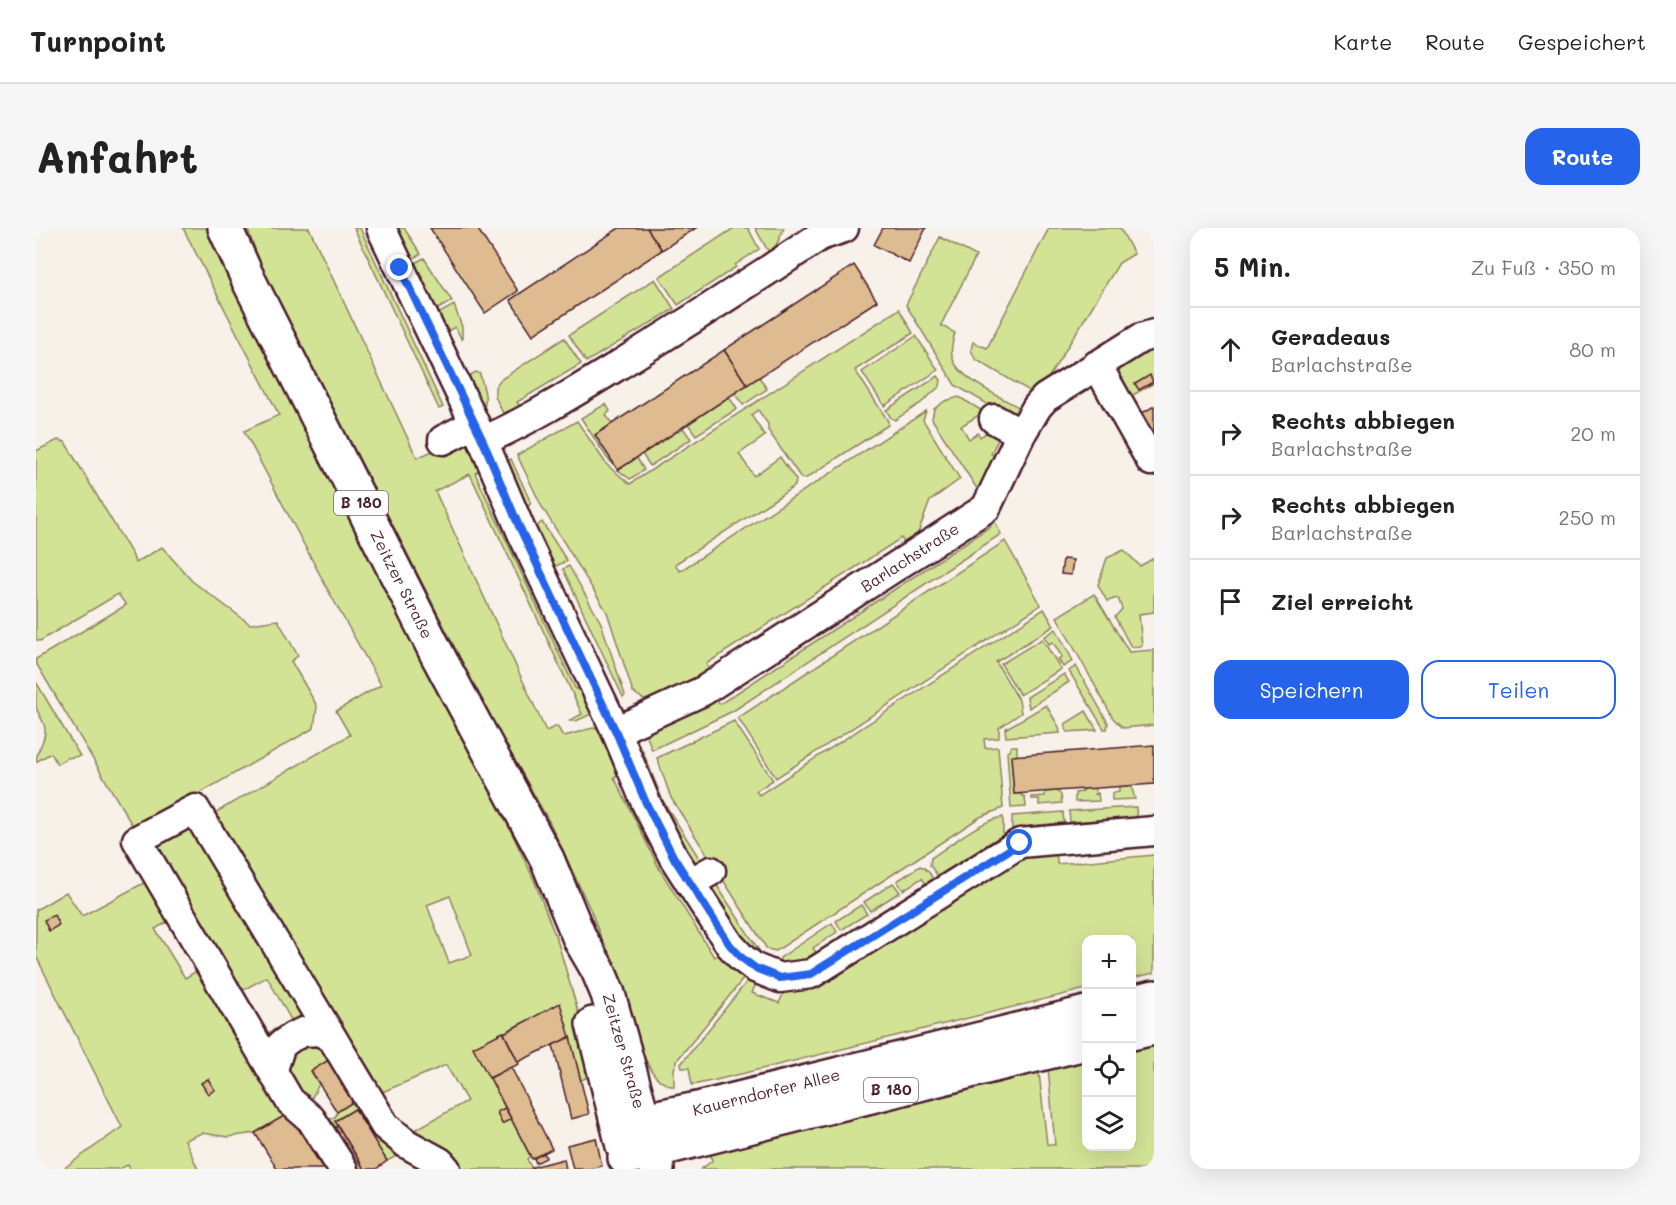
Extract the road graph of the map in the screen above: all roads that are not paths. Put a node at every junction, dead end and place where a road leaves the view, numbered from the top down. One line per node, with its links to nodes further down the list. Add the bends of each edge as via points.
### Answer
1 (225, 228): 21 (main road, Zeitzer Straße / B 180, via 438,656 547,860 580,939 598,970 608,994)
2 (381, 228): 7 (street)
3 (844, 228): 7 (street, via 820,236 687,323 502,432)
4 (1154, 334): 5 (street, Barlachstraße)
5 (1097, 365): 8 (street, Barlachstraße, via 1045,398); 10 (street)
6 (994, 419): 8 (street)
7 (478, 433): 9 (street); 11 (street)
8 (1021, 434): 11 (street, Barlachstraße, via 986,508 703,691)
9 (443, 440)
10 (1151, 462)
11 (616, 732): 12 (street, via 674,858 700,877 730,945 742,958 780,978 811,974 1020,843)
12 (1154, 831)
13 (1154, 997): 14 (main road)
14 (1136, 1001)
15 (1082, 1013): 21 (main road, Kauerndorfer Allee / B 180)
16 (1154, 1028): 17 (main road)
17 (1136, 1032)
18 (332, 1038): 20 (street, via 319,1031 292,1037 281,1045); 20 (street, via 195,809 137,840); 24 (street, via 385,1126)
19 (1082, 1044): 22 (main road, Kauerndorfer Allee / B 180, via 971,1070)
20 (273, 1069): 23 (street, via 290,1101 311,1119)
21 (630, 1122): 22 (main road, Zeitzer Straße / B 180)
22 (641, 1162)
23 (343, 1169)
24 (446, 1169)

